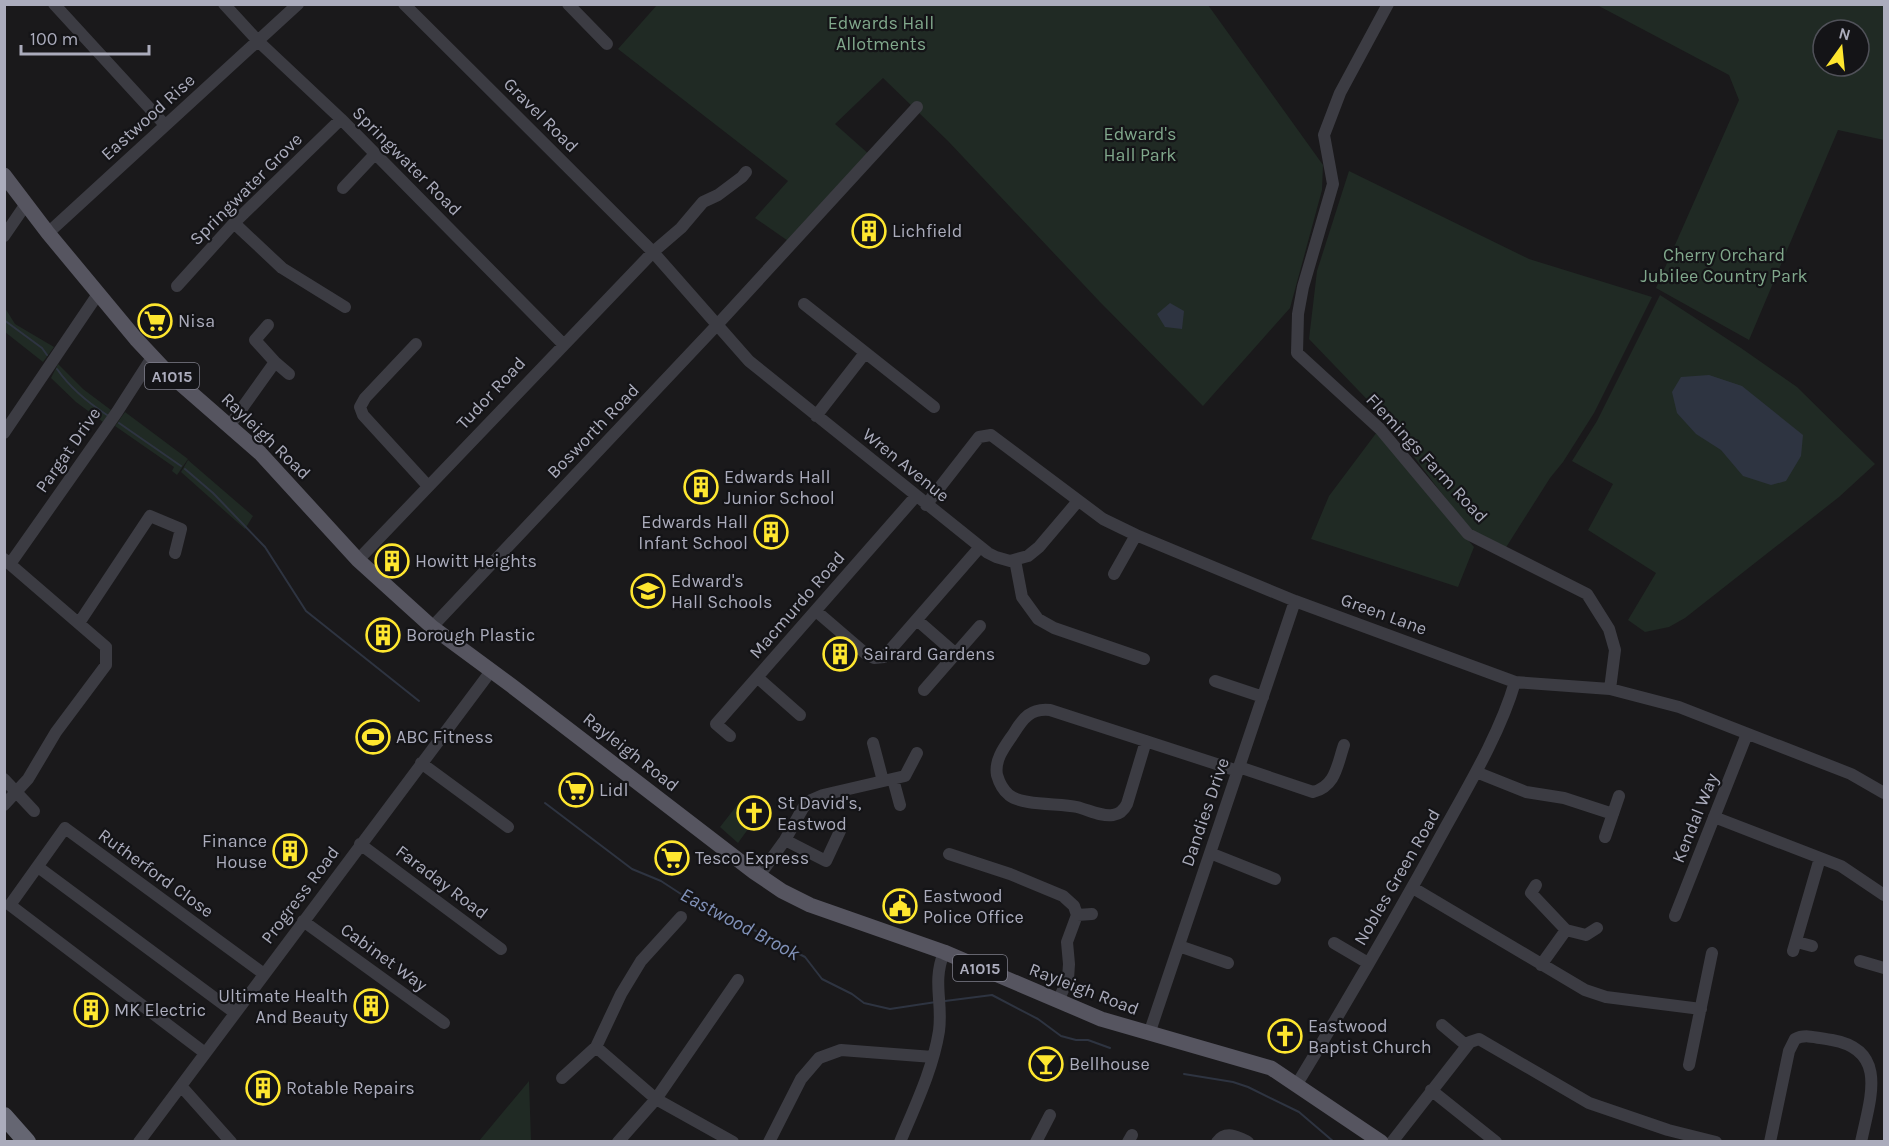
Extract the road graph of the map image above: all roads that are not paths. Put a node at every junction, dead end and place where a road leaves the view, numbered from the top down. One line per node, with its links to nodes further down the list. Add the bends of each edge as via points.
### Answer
1 (54, 4): 11 (street)
2 (224, 4): 7 (street, Springwater Road)
3 (298, 4): 7 (street, Eastwood Rise)
4 (404, 4): 20 (street, Gravel Road)
5 (568, 4): 8 (street)
6 (1388, 4): 60 (street, Flemings Farm Road, via 1340,93 1324,135 1333,184 1303,287 1297,352 1380,429 1468,534 1587,594 1609,629 1615,650)
7 (258, 41): 10 (street, Springwater Road); 11 (street, Eastwood Rise)
8 (607, 44)
9 (917, 107): 26 (street, Bosworth Road)
10 (341, 119): 12 (street, Springwater Road); 17 (street, Springwater Grove)
11 (165, 125): 18 (street, Eastwood Rise)
12 (375, 154): 15 (street); 28 (street, Springwater Road)
13 (746, 172): 20 (street, Tudor Road, via 701,204 681,228)
14 (4, 174): 16 (main road, Rayleigh Road / A1015)
15 (343, 188)
16 (26, 204): 18 (main road, Rayleigh Road / A1015); 19 (street)
17 (234, 223): 21 (street, Springwater Grove); 24 (street, via 282,268)
18 (48, 232): 22 (main road, Rayleigh Road / A1015)
19 (4, 236)
20 (652, 252): 26 (street, Gravel Road); 28 (street, Tudor Road)
21 (177, 286)
22 (98, 294): 30 (main road, Rayleigh Road / A1015); 36 (street)
23 (804, 304): 29 (street)
24 (345, 307)
25 (268, 325): 31 (street, via 255,340)
26 (717, 326): 34 (street, Wren Avenue, via 748,361); 53 (street, Bosworth Road)
27 (416, 344): 37 (street, via 360,407)
28 (563, 344): 37 (street, Tudor Road)
29 (865, 353): 33 (street); 34 (street)
30 (153, 356): 35 (main road, Rayleigh Road / A1015); 46 (street, Pargat Drive, via 117,412)
31 (275, 362): 32 (street); 35 (street)
32 (289, 374)
33 (934, 407)
34 (816, 416): 38 (street, Wren Avenue)
35 (230, 425): 44 (main road, Rayleigh Road / A1015)
36 (4, 434)
37 (428, 486): 44 (street, Tudor Road)
38 (916, 496): 40 (street, Wren Avenue); 49 (street, Macmurdo Road)
39 (1078, 501): 40 (street, Green Lane, via 987,434 975,441); 41 (street, Green Lane); 45 (street, via 1039,547)
40 (926, 505): 42 (street, Wren Avenue)
41 (1136, 535): 47 (street); 48 (street, Green Lane)
42 (980, 547): 45 (street, Wren Avenue, via 996,557); 50 (street)
43 (175, 553): 51 (street, via 181,529 150,516)
44 (358, 560): 53 (main road, Rayleigh Road / A1015)
45 (1015, 560): 55 (street, via 1022,597 1038,619)
46 (7, 562): 51 (street)
47 (1114, 574)
48 (1295, 601): 59 (street, Green Lane); 62 (street, Dandies Drive)
49 (816, 612): 50 (street, via 866,654 878,659); 57 (street, Macmurdo Road)
50 (917, 620): 54 (street)
51 (79, 624): 75 (street, via 106,647 106,665 56,732 28,779)
52 (980, 626): 54 (street)
53 (432, 627): 56 (main road, Rayleigh Road / A1015)
54 (956, 654): 61 (street)
55 (1144, 658)
56 (491, 671): 70 (street, Progress Road); 92 (main road, Rayleigh Road / A1015)
57 (758, 678): 63 (street); 65 (street, Macmurdo Road, via 716,724)
58 (1215, 681): 62 (street)
59 (1515, 682): 60 (street, Green Lane); 72 (street, Nobles Green Road)
60 (1610, 689): 64 (street, Green Lane, via 1679,707)
61 (924, 690)
62 (1263, 697): 71 (street, Dandies Drive)
63 (800, 715)
64 (1748, 734): 76 (street, Green Lane, via 1851,774); 82 (street, Kendal Way)
65 (730, 736)
66 (1146, 741): 66 (street, via 1050,710 1035,710 1024,718 1002,751 998,775 1004,790 1015,798 1117,814 1127,804); 71 (street)
67 (873, 743): 74 (street)
68 (1344, 745): 71 (street, via 1331,782 1313,792)
69 (917, 753): 74 (street, via 907,774)
70 (421, 763): 83 (street); 87 (street, Progress Road)
71 (1238, 769): 88 (street, Dandies Drive)
72 (1476, 772): 81 (street, via 1526,792 1564,798); 95 (street, Nobles Green Road)
73 (4, 779): 75 (street)
74 (888, 780): 79 (street); 86 (street, via 809,801)
75 (16, 790): 78 (street); 80 (street)
76 (1884, 793)
77 (1619, 796): 81 (street)
78 (4, 805)
79 (900, 806)
80 (34, 811)
81 (1613, 814): 85 (street)
82 (1714, 817): 90 (street); 99 (street, Kendal Way)
83 (508, 827)
84 (840, 831): 86 (street, via 826,861)
85 (1605, 837)
86 (784, 840): 92 (street)
87 (360, 844): 101 (street, Progress Road); 107 (street, Faraday Road)
88 (1210, 853): 93 (street); 105 (street, Dandies Drive)
89 (949, 854): 98 (street, via 1057,894 1074,906)
90 (1820, 858): 96 (street, via 1841,866); 106 (street, via 1795,946)
91 (38, 867): 115 (street, Rutherford Close, via 65,828); 119 (street); 125 (street, Rutherford Close, via 10,905)
92 (759, 876): 108 (main road, Rayleigh Road / A1015, via 810,905)
93 (1275, 879)
94 (1536, 885): 103 (street, via 1531,893)
95 (1413, 888): 112 (street, Nobles Green Road); 113 (street)
96 (1884, 895)
97 (1092, 914): 98 (street)
98 (1077, 915): 117 (street, via 1067,942 1068,979)
99 (1675, 916)
100 (681, 917): 124 (street, via 641,961)
101 (303, 921): 115 (street, Progress Road); 120 (street, Cabinet Way)
102 (1597, 928): 103 (street, via 1586,935)
103 (1566, 930): 113 (street)
104 (1334, 943): 112 (street)
105 (1179, 946): 111 (street); 122 (street, Dandies Drive)
106 (1812, 946)
107 (501, 949)
108 (944, 952): 117 (main road, Rayleigh Road / A1015); 126 (street, via 938,969 940,1006)
109 (1712, 953): 118 (street)
110 (1860, 961): 114 (street)
111 (1228, 963)
112 (1368, 963): 130 (street, Nobles Green Road)
113 (1542, 965): 118 (street, via 1585,990 1606,997)
114 (1884, 968)
115 (264, 974): 119 (street, Progress Road)
116 (738, 980): 133 (street)
117 (1058, 1001): 122 (main road, Rayleigh Road / A1015)
118 (1701, 1009): 127 (street)
119 (235, 1013): 125 (street, Progress Road)
120 (444, 1023)
121 (1442, 1025): 123 (street)
122 (1149, 1034): 130 (main road, Rayleigh Road / A1015, via 1257,1063)
123 (1467, 1046): 132 (street); 137 (street, via 1479,1039 1589,1102)
124 (596, 1047): 128 (street); 133 (street)
125 (205, 1053): 131 (street, Progress Road)
126 (933, 1057): 144 (street, via 840,1050 819,1058 801,1079); 145 (street)
127 (1689, 1065)
128 (562, 1077)
129 (1879, 1079): 153 (street, via 1859,1048 1804,1036 1795,1039); 154 (street)
130 (1297, 1084): 149 (main road, Rayleigh Road / A1015)
131 (181, 1086): 140 (street, Progress Road); 141 (street)
132 (1431, 1090): 150 (street); 151 (street)
133 (656, 1099): 142 (street); 143 (street)
134 (1050, 1115): 146 (street)
135 (4, 1116): 139 (highway)
136 (4, 1124): 138 (highway)
137 (1667, 1136): 152 (street)
138 (18, 1142)
139 (27, 1142)
140 (139, 1142)
141 (231, 1142)
142 (618, 1142)
143 (733, 1142)
144 (769, 1142)
145 (900, 1142)
146 (1036, 1142)
147 (1217, 1142): 148 (street, via 1226,1135 1234,1135)
148 (1248, 1142)
149 (1380, 1142)
150 (1392, 1142)
151 (1496, 1142)
152 (1716, 1142)
153 (1770, 1142)
154 (1861, 1142)

